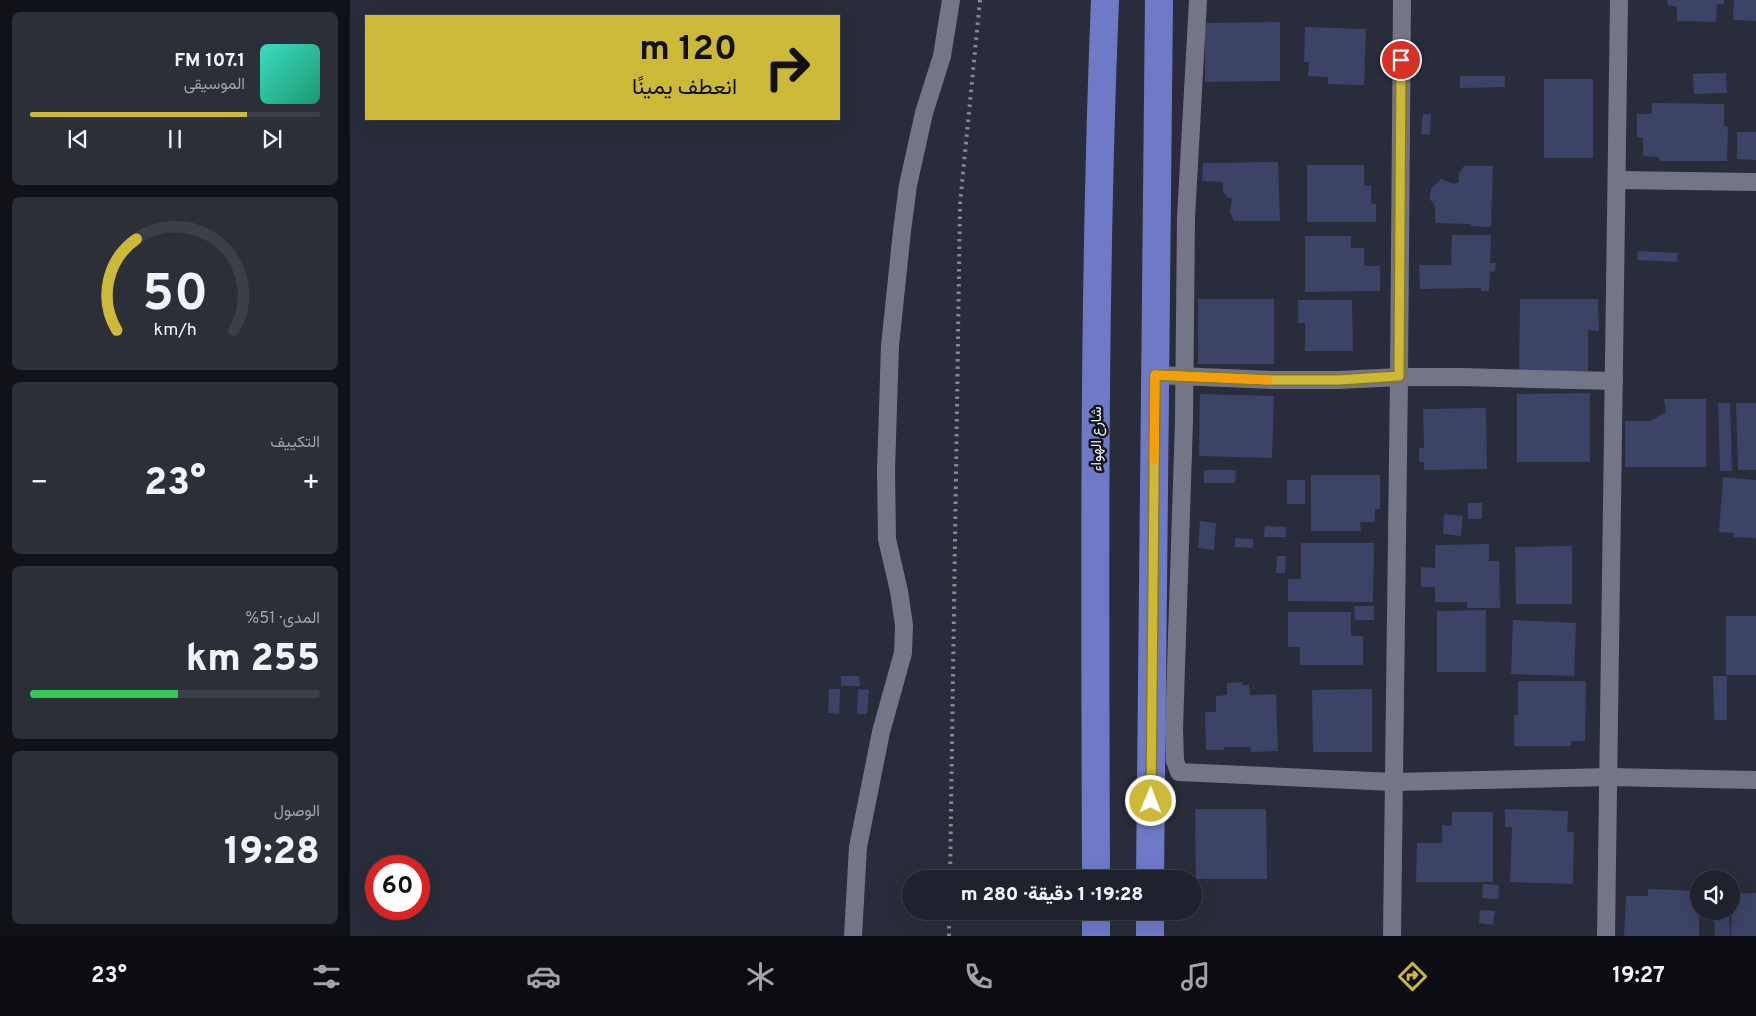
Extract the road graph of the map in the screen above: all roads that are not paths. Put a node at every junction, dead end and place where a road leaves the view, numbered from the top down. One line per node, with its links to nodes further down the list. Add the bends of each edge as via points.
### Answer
1 (951, 0): 20 (street, via 942,56 924,113 908,185 902,231 890,346 886,470 887,538 904,624 903,653 881,732 858,848)
2 (1105, 0): 16 (main road, شارع الهواء, via 1099,152 1096,404)
3 (1159, 0): 9 (main road)
4 (1198, 0): 10 (street, via 1186,218)
5 (1402, 0): 11 (street)
6 (1619, 0): 7 (street)
7 (1617, 180): 8 (street); 12 (street)
8 (1756, 182)
9 (1155, 375): 10 (street); 17 (main road)
10 (1184, 376): 11 (street, via 1339,380); 15 (street, via 1174,729 1175,761 1179,772)
11 (1399, 376): 12 (street); 15 (street)
12 (1614, 381): 13 (street)
13 (1608, 777): 14 (street); 15 (street); 24 (street)
14 (1756, 780)
15 (1394, 782): 23 (street)
16 (1096, 870)
17 (1150, 870)
18 (1096, 920): 21 (main road)
19 (1150, 920): 22 (main road)
20 (853, 936)
21 (1096, 936)
22 (1150, 936)
23 (1392, 936)
24 (1606, 936)

